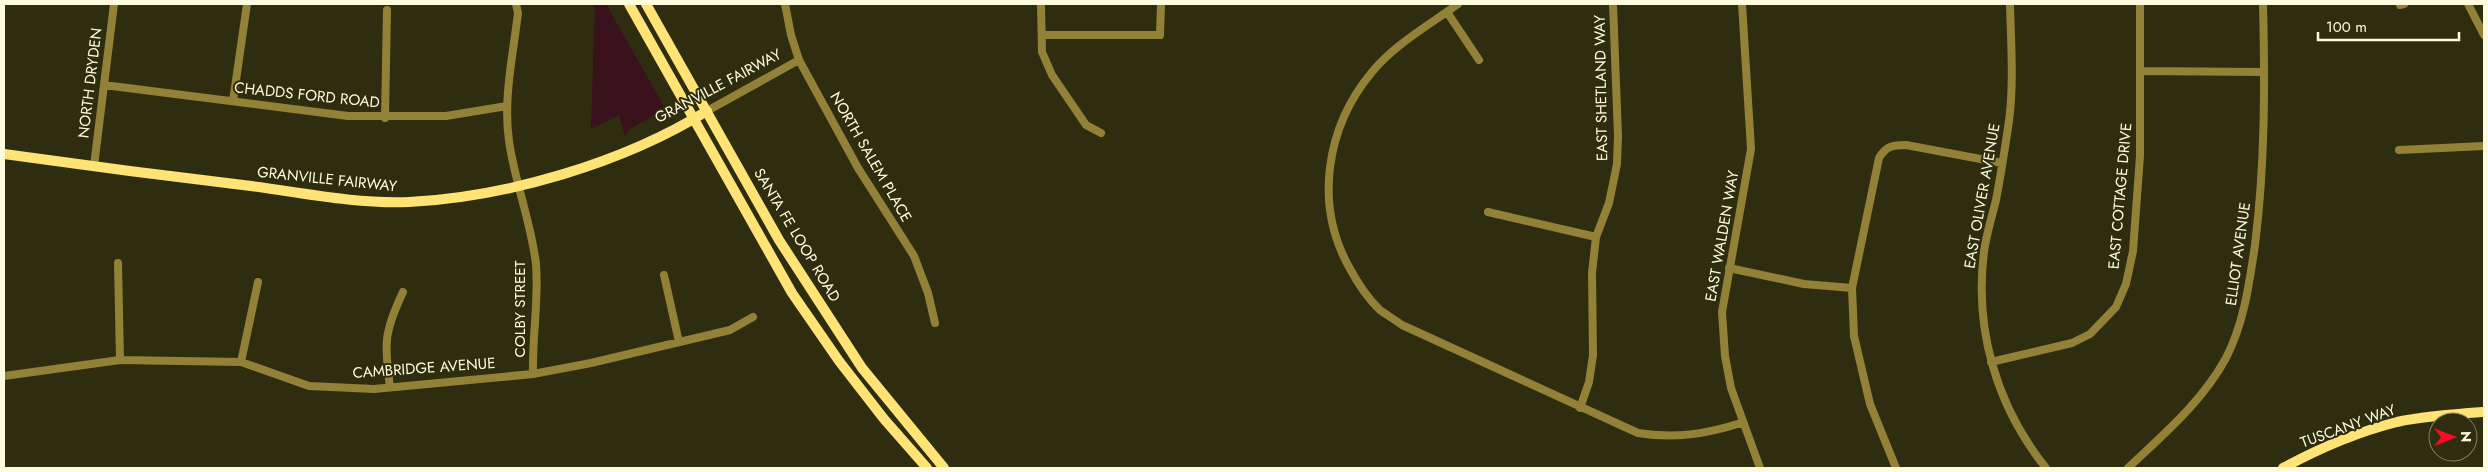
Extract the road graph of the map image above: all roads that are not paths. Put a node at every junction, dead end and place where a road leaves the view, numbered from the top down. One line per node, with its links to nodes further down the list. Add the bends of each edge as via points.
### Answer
1 (114, 4): 24 (street, NORTH DRYDEN)
2 (247, 4): 25 (street)
3 (516, 4): 26 (street)
4 (628, 4): 29 (main road, SANTA FE LOOP ROAD)
5 (646, 4): 27 (main road, SANTA FE LOOP ROAD)
6 (786, 4): 20 (street, NORTH SALEM PLACE)
7 (1041, 4): 18 (street)
8 (1161, 4): 18 (street, via 1160,35)
9 (1458, 4): 17 (street)
10 (1613, 4): 38 (street, EAST SHETLAND WAY, via 1617,164 1609,203)
11 (1742, 4): 40 (street, EAST WALDEN WAY, via 1751,150)
12 (2010, 4): 34 (street, EAST OLIVER AVENUE, via 2012,74)
13 (2140, 4): 22 (street, EAST COTTAGE DRIVE)
14 (2263, 4): 23 (street, ELLIOT AVENUE)
15 (2468, 4): 19 (street)
16 (387, 10): 28 (street)
17 (1447, 12): 21 (street); 54 (street, via 1372,72 1349,105 1335,138 1328,176 1330,215 1337,246 1357,282 1379,309 1402,325)
18 (1042, 35): 30 (street, via 1042,52 1052,75 1086,125)
19 (2484, 35)
20 (799, 60): 27 (street, GRANVILLE FAIRWAY); 46 (street, NORTH SALEM PLACE, via 858,168 914,256 928,292)
21 (1479, 60)
22 (2141, 71): 23 (street); 50 (street, EAST COTTAGE DRIVE, via 2140,156 2133,251 2126,284 2116,307 2090,334 2072,343)
23 (2264, 72): 62 (street, ELLIOT AVENUE, via 2264,154 2249,287 2241,324 2225,359 2199,400)
24 (104, 86): 25 (street, CHADDS FORD ROAD); 35 (street, NORTH DRYDEN)
25 (233, 101): 28 (street, CHADDS FORD ROAD)
26 (507, 106): 28 (street, CHADDS FORD ROAD, via 446,116); 36 (street, via 509,142)
27 (707, 111): 29 (main road, GRANVILLE FAIRWAY); 58 (main road, SANTA FE LOOP ROAD, via 779,240 862,368)
28 (385, 118)
29 (694, 119): 36 (main road, GRANVILLE FAIRWAY, via 580,168); 57 (main road, SANTA FE LOOP ROAD, via 792,292 845,368)
30 (1101, 133)
31 (2484, 146): 32 (street)
32 (2399, 150)
33 (4, 154): 35 (main road, GRANVILLE FAIRWAY)
34 (2002, 164): 43 (street, via 1906,145 1894,145 1884,150 1879,158); 50 (street, EAST OLIVER AVENUE, via 1984,251 1981,293)
35 (94, 166): 36 (main road, GRANVILLE FAIRWAY, via 348,199 408,202)
36 (519, 187): 51 (street, COLBY STREET, via 536,265)
37 (1488, 212): 38 (street)
38 (1596, 237): 54 (street, EAST SHETLAND WAY, via 1591,292 1592,355 1589,382)
39 (118, 263): 48 (street)
40 (1729, 268): 43 (street, via 1804,284); 56 (street, EAST WALDEN WAY, via 1722,312 1725,356)
41 (664, 275): 47 (street)
42 (258, 282): 49 (street)
43 (1852, 288): 60 (street, via 1859,365 1870,404)
44 (402, 292): 53 (street, via 388,322 385,352)
45 (753, 317): 47 (street, CAMBRIDGE AVENUE, via 730,330)
46 (934, 323)
47 (679, 342): 51 (street, CAMBRIDGE AVENUE)
48 (120, 360): 49 (street, CAMBRIDGE AVENUE); 52 (street, CAMBRIDGE AVENUE)
49 (241, 362): 53 (street, CAMBRIDGE AVENUE, via 309,386)
50 (1990, 362): 61 (street, EAST OLIVER AVENUE, via 2016,425)
51 (533, 374): 53 (street, CAMBRIDGE AVENUE)
52 (4, 376)
53 (390, 387)
54 (1580, 408): 56 (street, via 1638,433 1655,436 1692,436)
55 (2484, 412): 63 (main road, TUSCANY WAY, via 2396,423 2323,448)
56 (1742, 423): 59 (street, EAST WALDEN WAY)
57 (926, 468)
58 (944, 468)
59 (1760, 468)
60 (1896, 468)
61 (2046, 468)
62 (2128, 468)
63 (2283, 468)

